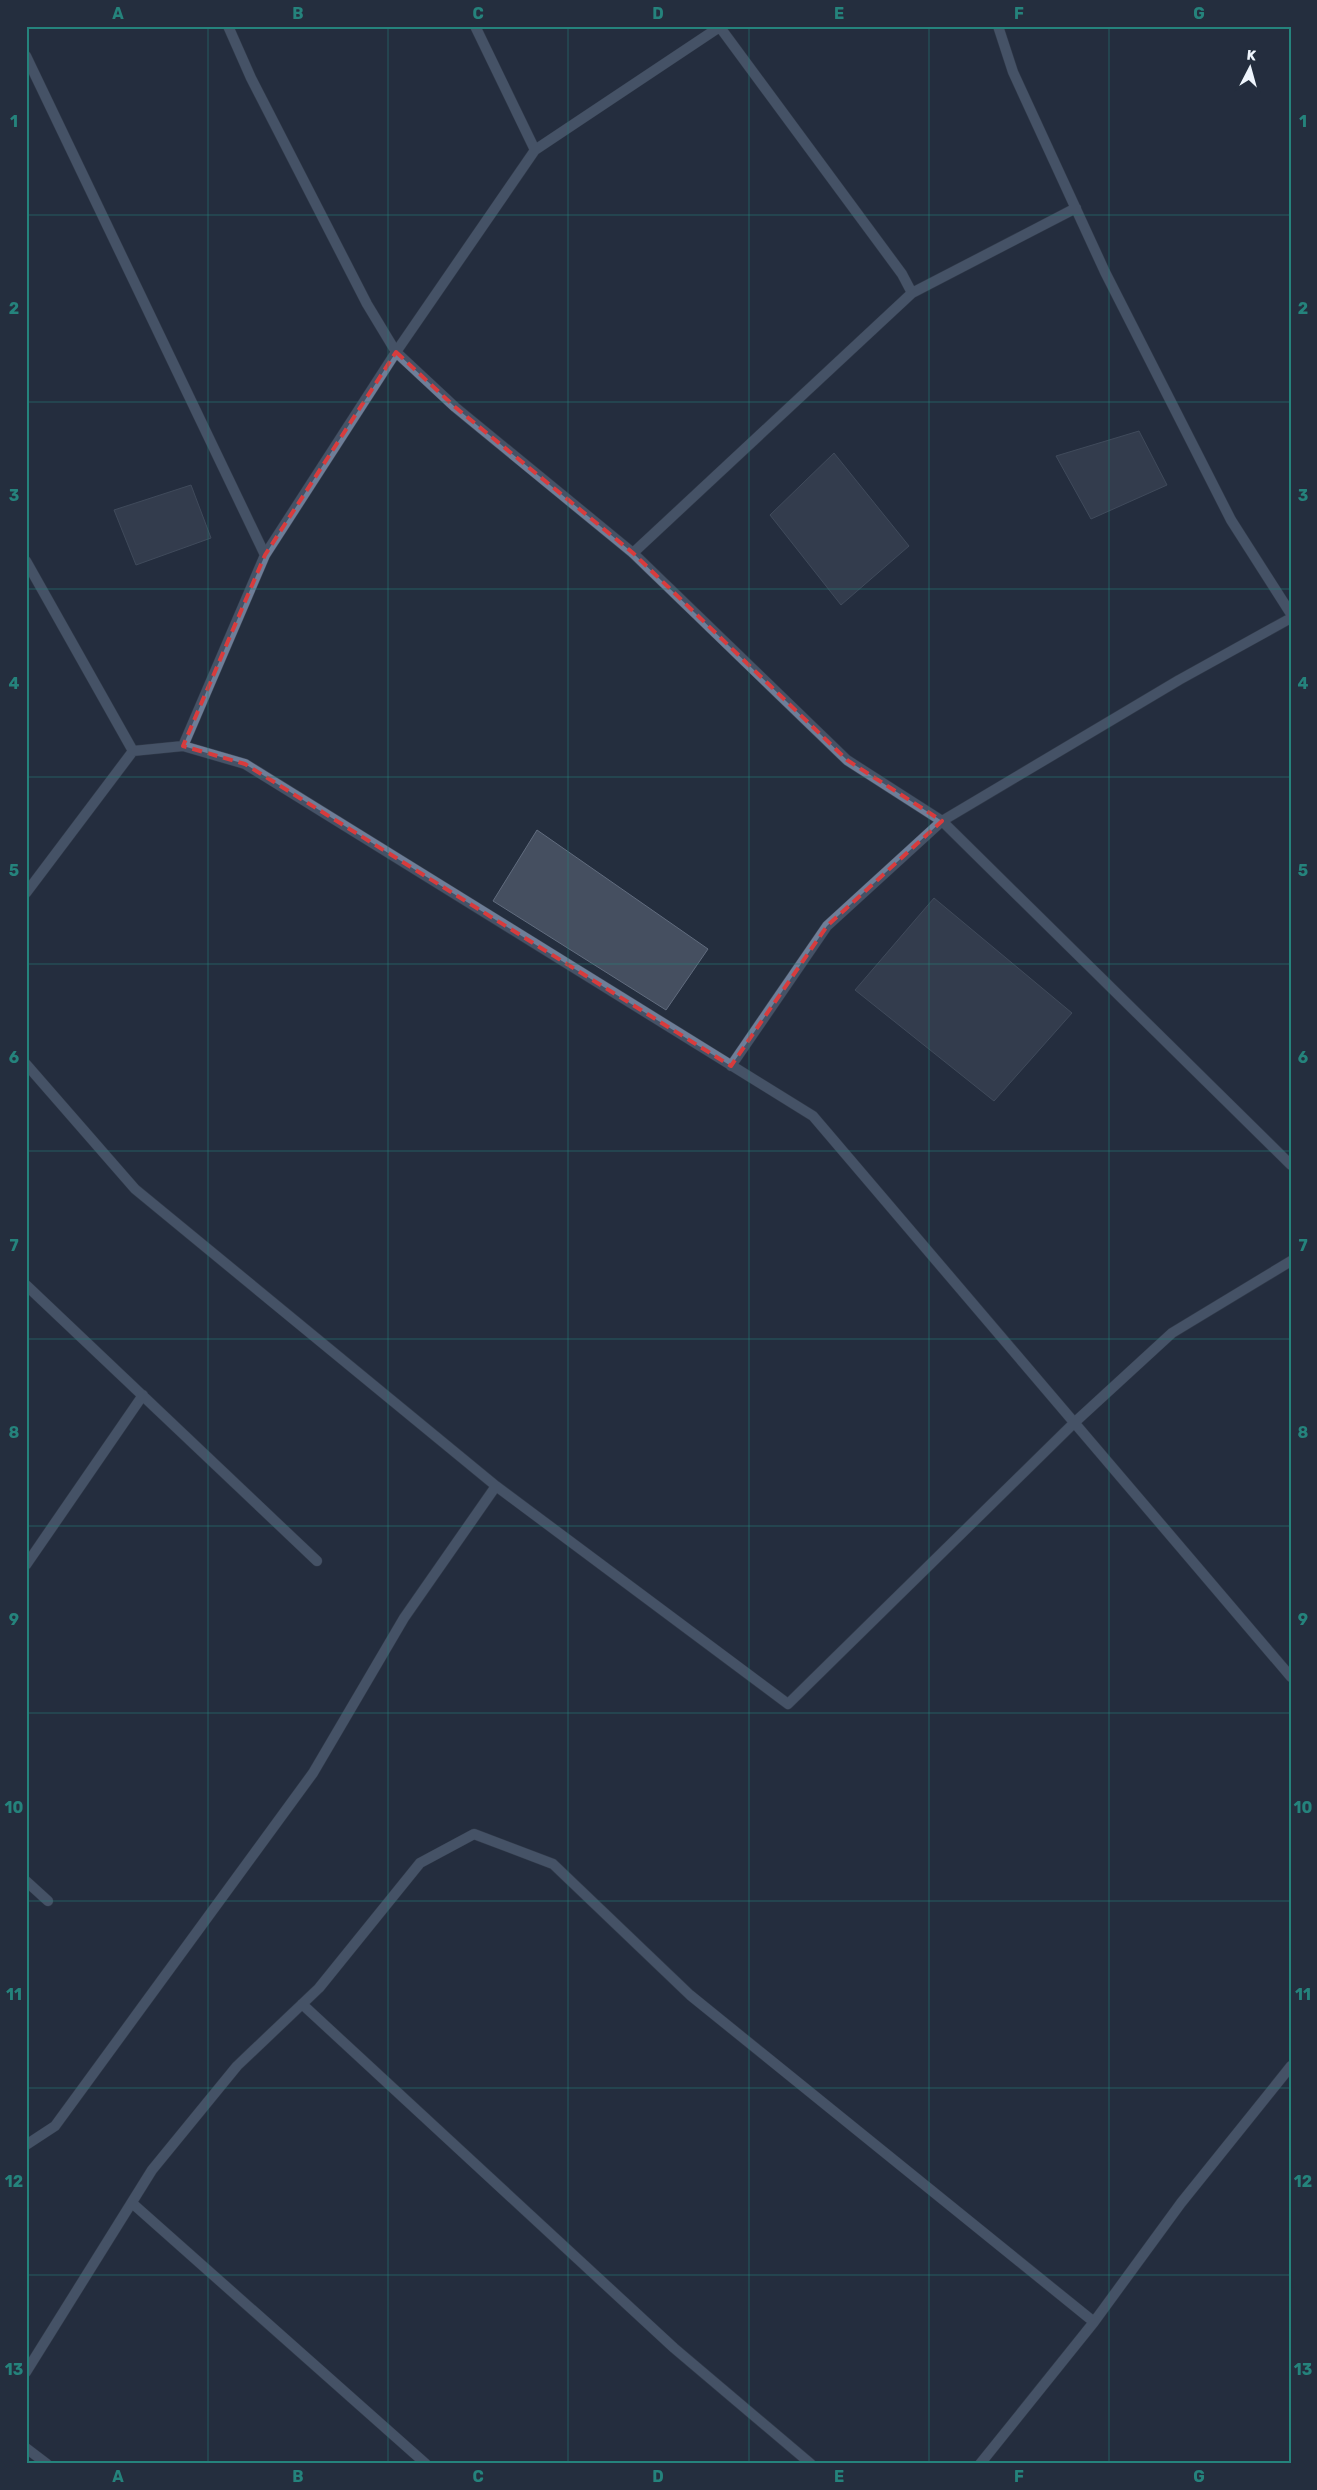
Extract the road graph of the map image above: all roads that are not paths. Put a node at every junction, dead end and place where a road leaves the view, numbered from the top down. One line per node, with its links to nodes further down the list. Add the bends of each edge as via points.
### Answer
1 (228, 26): 9 (street, via 255,87 362,295)
2 (475, 26): 6 (street)
3 (998, 26): 7 (street, via 1013,72)
4 (720, 27): 6 (street); 8 (street, via 902,274)
5 (26, 56): 11 (street)
6 (535, 150): 9 (street)
7 (1076, 208): 8 (street); 13 (street, via 1105,272 1231,520)
8 (912, 293): 10 (street)
9 (396, 352): 10 (street, via 455,407); 11 (street)
10 (633, 553): 17 (street, via 847,760)
11 (265, 555): 15 (street)
12 (26, 561): 16 (street)
13 (1291, 614)
14 (1291, 618): 17 (street, via 1179,680)
15 (183, 746): 16 (street); 20 (street, via 245,764)
16 (133, 751): 18 (street)
17 (942, 821): 20 (street, via 826,926); 21 (street)
18 (26, 893)
19 (26, 1064): 26 (street, via 135,1189)
20 (731, 1066): 25 (street, via 813,1116)
21 (1291, 1165)
22 (1291, 1261): 25 (street, via 1172,1333)
23 (26, 1285): 24 (street)
24 (143, 1395): 27 (street); 28 (street)
25 (1074, 1423): 26 (street, via 788,1704); 29 (street)
26 (496, 1486): 34 (street, via 404,1618 313,1773 55,2126)
27 (317, 1561)
28 (26, 1565)
29 (1291, 1677)
30 (26, 1881): 31 (street)
31 (48, 1901)
32 (302, 2004): 35 (street, via 237,2066 152,2170); 36 (street, via 319,1988 420,1863 474,1834 553,1864 690,1995); 41 (street, via 674,2348)
33 (1291, 2066): 36 (street, via 1181,2203)
34 (26, 2145)
35 (132, 2203): 37 (street); 40 (street)
36 (1094, 2322): 42 (street)
37 (26, 2372)
38 (26, 2448): 39 (street)
39 (47, 2464)
40 (426, 2464)
41 (811, 2464)
42 (980, 2464)

